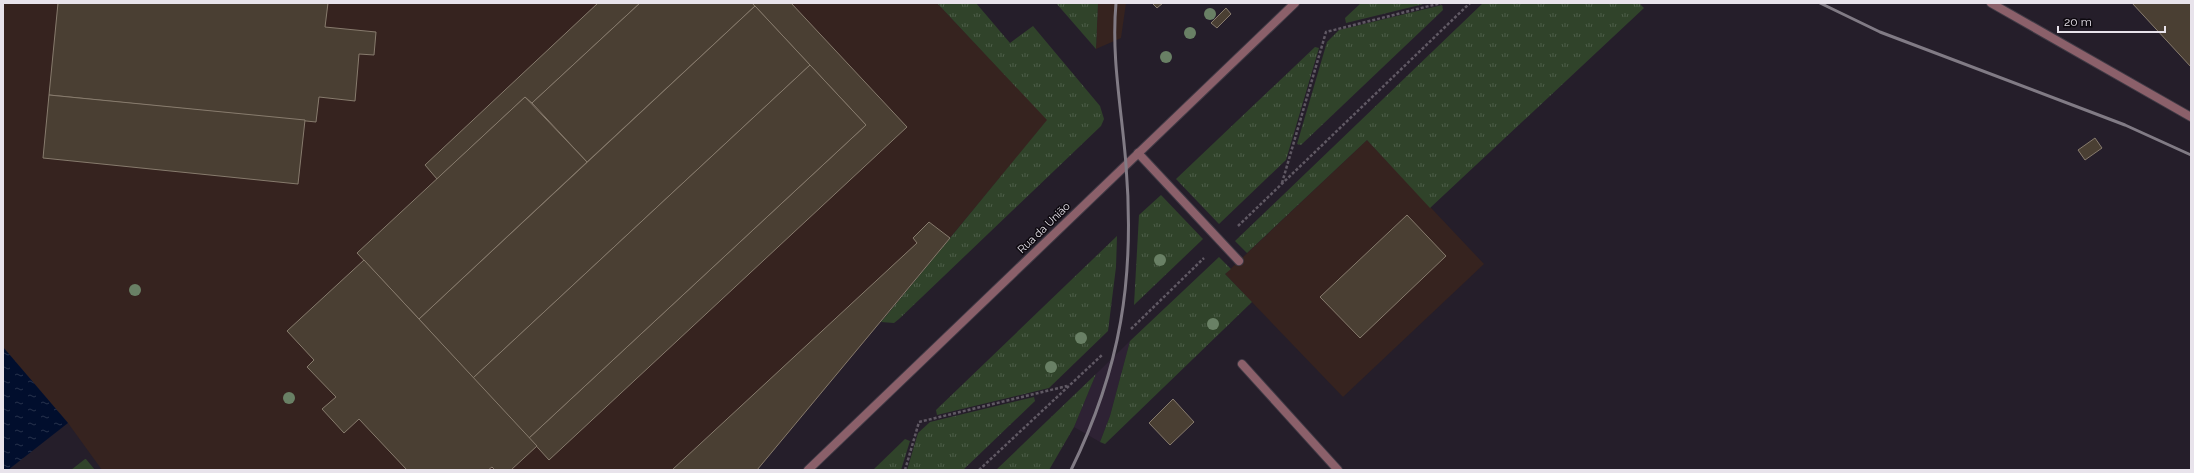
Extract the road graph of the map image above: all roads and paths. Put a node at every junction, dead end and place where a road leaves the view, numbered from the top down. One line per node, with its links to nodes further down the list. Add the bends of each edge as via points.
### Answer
1 (1294, 3): 6 (street, Rua da União)
2 (1441, 3): 7 (path, via 1326,32)
3 (1470, 3): 7 (path)
4 (1991, 3): 5 (street)
5 (2191, 117)
6 (1138, 153): 8 (street); 14 (street, Rua da União)
7 (1282, 184): 8 (path)
8 (1221, 242): 9 (street); 10 (path)
9 (1239, 261)
10 (1131, 329)
11 (1102, 355): 13 (path)
12 (1242, 364): 17 (street)
13 (1067, 386): 15 (path, via 919,422); 16 (path)
14 (808, 470)
15 (905, 470)
16 (978, 470)
17 (1338, 470)

